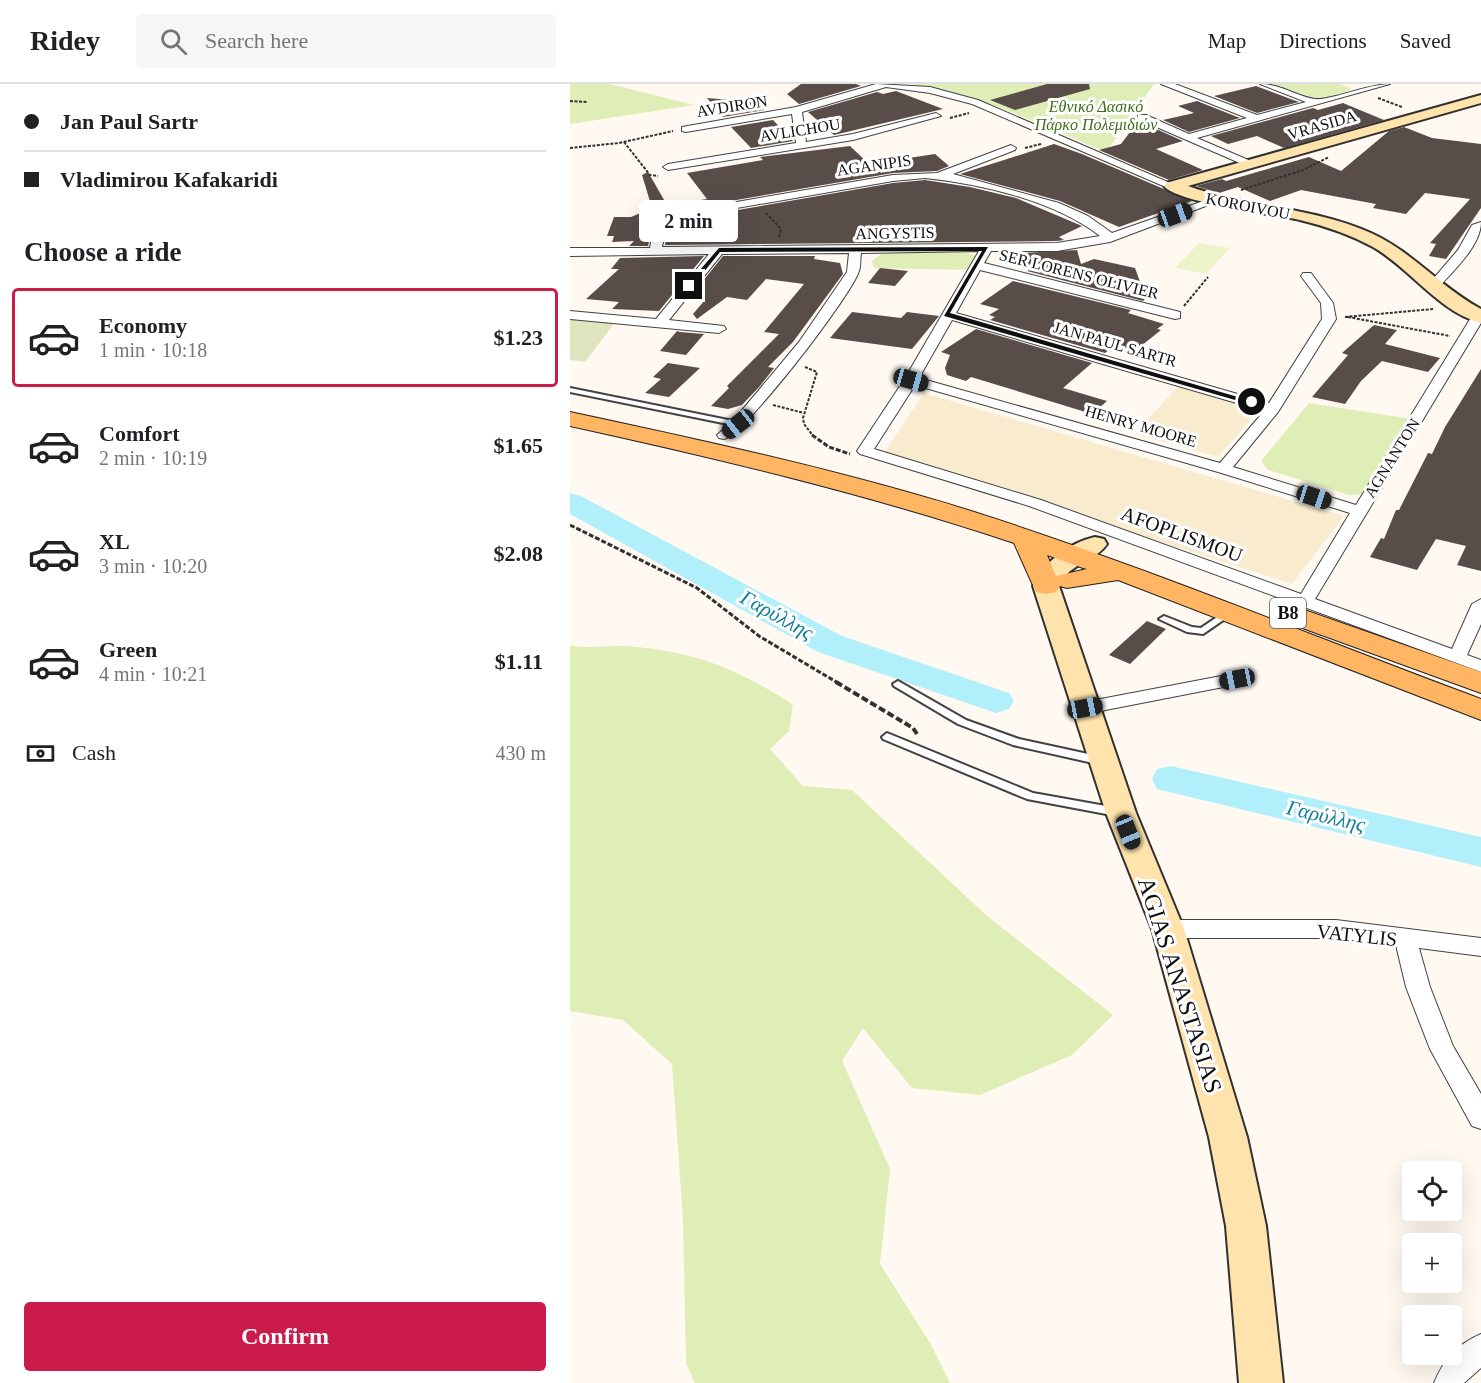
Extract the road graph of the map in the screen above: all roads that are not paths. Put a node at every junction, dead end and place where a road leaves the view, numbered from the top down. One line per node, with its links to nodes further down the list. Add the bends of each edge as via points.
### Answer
1 (885, 84): 8 (street, AVDIRON); 19 (street, KOROIVOU, via 947,93 990,108)
2 (1166, 84): 11 (street)
3 (1265, 84): 7 (street)
4 (1385, 84): 5 (street)
5 (1360, 88): 7 (street)
6 (1481, 99): 16 (street, VRASIDA)
7 (1315, 102): 11 (street)
8 (797, 110): 12 (street, AVDIRON); 14 (street)
9 (936, 116): 14 (street, AVLICHOU, via 854,137)
10 (1142, 117): 13 (street)
11 (1255, 118): 13 (street)
12 (686, 129)
13 (1188, 136): 16 (street)
14 (801, 145): 17 (street, AVLICHOU)
15 (1011, 148): 18 (street)
16 (1249, 164): 19 (street, VRASIDA)
17 (668, 167)
18 (939, 176): 22 (street, AGANIPIS, via 1055,205 1084,218); 24 (street, AGANIPIS, via 893,178 668,218 660,225)
19 (1172, 186): 20 (street, KOROIVOU)
20 (1213, 201): 22 (street, ANGYSTIS); 30 (street, KOROIVOU, via 1305,216 1342,227 1395,253)
21 (1481, 225): 30 (street, via 1476,227 1468,252)
22 (1110, 238): 23 (street, ANGYSTIS, via 1057,247)
23 (986, 249): 26 (street, ANGYSTIS); 28 (street)
24 (656, 250): 25 (street, ANGYSTIS); 27 (street, ANGYSTIS)
25 (719, 250): 26 (street, ANGYSTIS); 35 (street)
26 (855, 250): 42 (street, via 853,272 791,362)
27 (570, 252)
28 (976, 265): 31 (street); 33 (street, SER LORENS OLIVIER)
29 (1307, 276): 40 (street, via 1327,303 1329,319)
30 (1433, 286): 34 (street, KOROIVOU)
31 (947, 314): 37 (street); 40 (street, JAN PAUL SARTR)
32 (570, 315): 35 (street)
33 (1175, 315)
34 (1480, 317): 44 (street, AGNANTON)
35 (660, 322): 36 (street)
36 (719, 328)
37 (911, 380): 43 (street, HENRY MOORE); 47 (street, AFOPLISMOU, via 865,451 1035,503)
38 (570, 390): 42 (lane)
39 (570, 403): 42 (main road, B8)
40 (1273, 409): 43 (street)
41 (570, 419): 45 (main road, B8, via 795,469 893,495)
42 (731, 429): 46 (main road, B8, via 907,481)
43 (1223, 469): 44 (street, HENRY MOORE)
44 (1359, 511): 47 (street, AGNANTON)
45 (1023, 537): 46 (main road, B8); 46 (main road, via 1032,548)
46 (1070, 571): 48 (main road, B8, via 1125,573); 54 (main road, B8); 56 (street, AGIAS ANASTASIAS)
47 (1305, 601): 51 (street, AFOPLISMOU)
48 (1229, 612): 50 (lane, via 1203,631); 57 (main road, B8)
49 (1479, 614): 51 (street)
50 (1164, 619)
51 (1457, 657): 52 (street, AFOPLISMOU)
52 (1481, 666)
53 (1237, 679): 56 (street)
54 (1481, 683)
55 (898, 684): 59 (lane, via 962,722 1017,742)
56 (1085, 708): 59 (street, AGIAS ANASTASIAS)
57 (1481, 710)
58 (887, 737): 60 (lane, via 1030,796)
59 (1103, 761): 60 (street, AGIAS ANASTASIAS)
60 (1120, 813): 61 (street, AGIAS ANASTASIAS)
61 (1168, 929): 62 (street, VATYLIS, via 1336,929); 66 (street, AGIAS ANASTASIAS, via 1235,1170 1246,1226)
62 (1405, 938): 63 (street); 64 (street, VATYLIS, via 1418,987 1442,1049)
63 (1481, 947)
64 (1477, 1110)
65 (1481, 1349): 67 (street, via 1454,1371)
66 (1261, 1383)
67 (1449, 1383)

